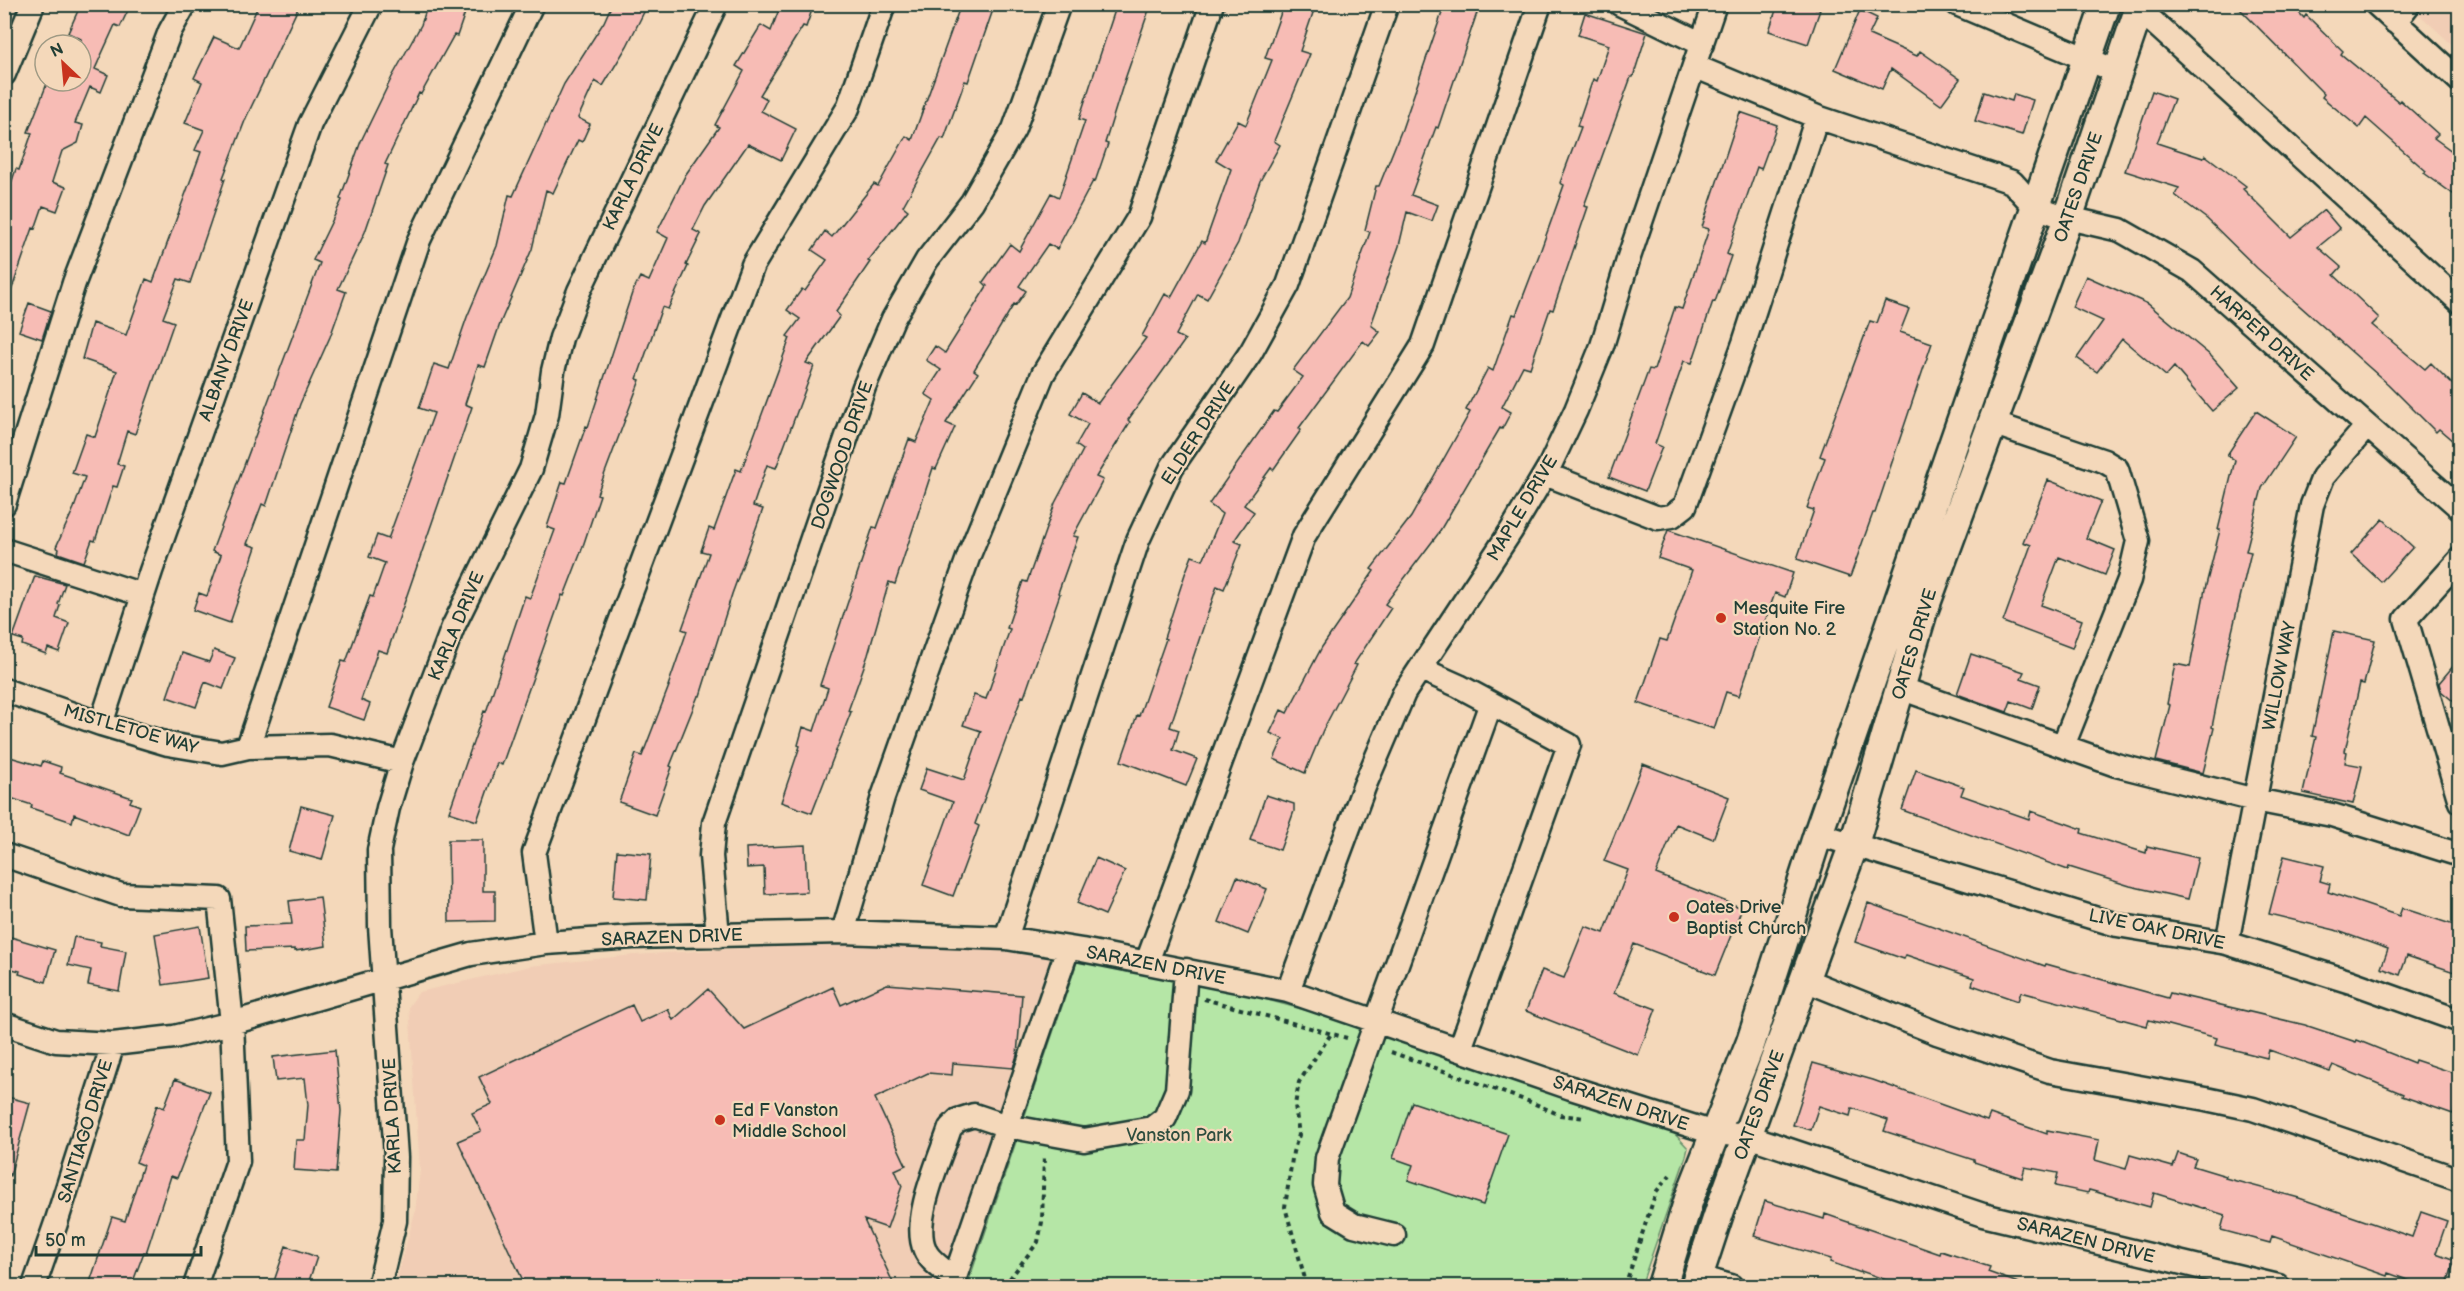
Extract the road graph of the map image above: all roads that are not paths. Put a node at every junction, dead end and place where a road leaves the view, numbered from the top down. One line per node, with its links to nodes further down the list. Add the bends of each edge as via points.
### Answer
1 (33, 4): 23 (street)
2 (185, 4): 31 (street, via 170,31 74,283)
3 (371, 4): 35 (street, ALBANY DRIVE, via 310,124)
4 (532, 4): 41 (street, via 419,240)
5 (716, 4): 43 (street, KARLA DRIVE, via 579,291 561,338 547,415 531,470 453,627)
6 (884, 4): 53 (street, via 848,108 753,265 534,853)
7 (1059, 4): 51 (street, DOGWOOD DRIVE, via 1014,129 972,202 927,260 893,319 864,387 714,823 711,856)
8 (1212, 4): 50 (street, via 1139,217 1044,374 969,555 883,797)
9 (1387, 4): 52 (street, ELDER DRIVE, via 1288,285 1251,352 1172,467 1138,540)
10 (1540, 4): 56 (street, via 1423,345 1304,536)
11 (1620, 4): 18 (street)
12 (1715, 4): 18 (street, MAPLE DRIVE)
13 (1957, 4): 19 (street)
14 (2106, 4): 19 (main road, OATES DRIVE)
15 (2376, 4): 17 (street)
16 (2140, 7): 22 (main road, OATES DRIVE); 27 (street)
17 (2402, 13): 21 (street)
18 (1701, 44): 20 (street, MAPLE DRIVE)
19 (2087, 59): 22 (street); 25 (main road, OATES DRIVE)
20 (1694, 66): 24 (street); 30 (street, MAPLE DRIVE, via 1602,346)
21 (2455, 68)
22 (2118, 72): 26 (main road, OATES DRIVE)
23 (4, 74)
24 (1817, 117): 25 (street, via 1983,171 2012,183); 30 (street, via 1744,342 1685,506 1672,516 1658,518)
25 (2035, 207): 26 (street, HARPER DRIVE); 46 (main road, OATES DRIVE)
26 (2068, 218): 28 (main road, OATES DRIVE); 29 (street, HARPER DRIVE, via 2120,230 2192,271)
27 (2460, 302)
28 (1992, 423): 37 (main road, OATES DRIVE, via 1922,614); 42 (street, via 2104,461 2117,469 2138,541 2129,580)
29 (2367, 426): 32 (street, HARPER DRIVE); 44 (street, WILLOW WAY, via 2323,477 2312,505)
30 (1545, 474): 36 (street, MAPLE DRIVE)
31 (4, 504)
32 (2460, 508)
33 (4, 550): 35 (street)
34 (2460, 559): 45 (street, via 2406,619)
35 (143, 595): 40 (street, ALBANY DRIVE)
36 (1420, 669): 39 (street); 60 (street, MAPLE DRIVE, via 1404,693 1364,787)
37 (1900, 688): 42 (street); 47 (main road, OATES DRIVE)
38 (4, 690): 40 (street, MISTLETOE WAY)
39 (1491, 703): 61 (street); 66 (street, via 1569,745)
40 (101, 724): 41 (street, MISTLETOE WAY, via 168,744 222,753)
41 (248, 747): 43 (street, MISTLETOE WAY, via 330,745)
42 (2063, 747): 44 (street, via 2116,765)
43 (402, 762): 57 (street, KARLA DRIVE, via 379,850)
44 (2255, 800): 49 (street, via 2332,815); 54 (street, WILLOW WAY)
45 (2460, 802)
46 (1818, 834): 47 (street, LIVE OAK DRIVE); 68 (main road, OATES DRIVE, via 1752,1042)
47 (1854, 844): 54 (street, LIVE OAK DRIVE, via 2117,925); 59 (main road, OATES DRIVE)
48 (4, 855): 63 (street, via 121,895 219,899)
49 (2460, 855)
50 (843, 932): 51 (street, SARAZEN DRIVE); 52 (street, SARAZEN DRIVE)
51 (718, 936): 53 (street, SARAZEN DRIVE)
52 (1006, 938): 55 (street, SARAZEN DRIVE)
53 (546, 943): 57 (street, SARAZEN DRIVE, via 471,954)
54 (2227, 943): 62 (street, LIVE OAK DRIVE)
55 (1068, 948): 56 (street, SARAZEN DRIVE); 67 (street)
56 (1147, 962): 58 (street, SARAZEN DRIVE)
57 (385, 980): 63 (street, SARAZEN DRIVE); 76 (street, KARLA DRIVE, via 396,1157 395,1221)
58 (1186, 980): 60 (street, SARAZEN DRIVE); 67 (street, via 1177,1090 1165,1119 1152,1128 1084,1140)
59 (1805, 980): 69 (main road, OATES DRIVE); 70 (street, via 1937,1033 2050,1071 2253,1109)
60 (1288, 992): 61 (street, SARAZEN DRIVE)
61 (1376, 1020): 66 (street, SARAZEN DRIVE); 71 (street, via 1327,1158 1325,1185 1333,1212 1354,1225)
62 (2460, 1021)
63 (232, 1023): 65 (street, SARAZEN DRIVE, via 174,1037); 75 (street, via 238,1161)
64 (4, 1024): 65 (street, SARAZEN DRIVE, via 56,1041)
65 (113, 1044): 74 (street, SANTIAGO DRIVE)
66 (1460, 1049): 68 (street, SARAZEN DRIVE)
67 (1007, 1126): 73 (street); 73 (street, via 974,1115 958,1120 950,1128 920,1234 925,1252)
68 (1714, 1133): 69 (street, SARAZEN DRIVE); 77 (main road, OATES DRIVE)
69 (1748, 1136): 72 (main road, OATES DRIVE); 79 (street, SARAZEN DRIVE, via 1983,1215)
70 (2460, 1180)
71 (1394, 1235)
72 (1696, 1282): 78 (street)
73 (953, 1283)
74 (34, 1287)
75 (195, 1287)
76 (379, 1287)
77 (1662, 1287)
78 (1731, 1287)
79 (2278, 1287)

